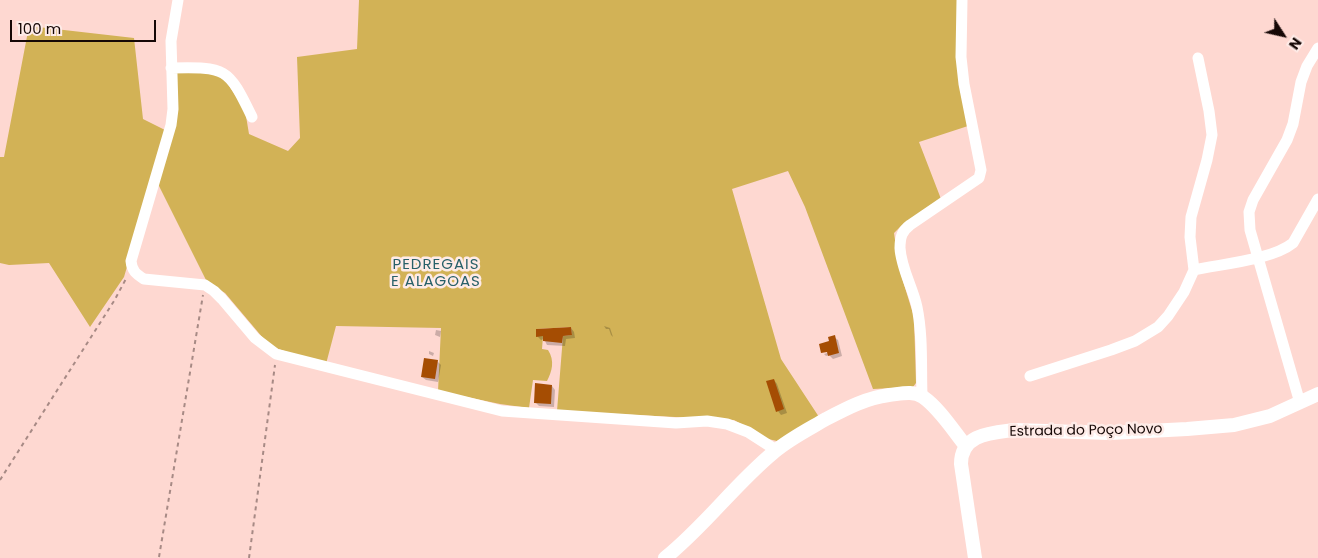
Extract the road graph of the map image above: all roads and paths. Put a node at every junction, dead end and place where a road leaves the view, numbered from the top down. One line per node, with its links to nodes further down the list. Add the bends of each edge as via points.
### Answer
1 (178, 0): 5 (street)
2 (962, 0): 15 (street, via 961,57 981,170 979,178 910,224 901,235 900,250 917,307)
3 (1318, 48): 8 (street, via 1301,82 1287,140 1253,200 1250,230)
4 (1198, 58): 10 (street, via 1212,135 1191,217)
5 (171, 68): 6 (street, via 220,70 232,80); 9 (street, via 171,125)
6 (252, 118)
7 (1318, 199): 8 (street, via 1292,243)
8 (1258, 258): 10 (street); 16 (street)
9 (132, 268): 11 (street, via 144,279); 19 (path)
10 (1194, 270): 13 (street, via 1184,292 1158,327 1111,350)
11 (205, 286): 12 (street, via 214,290 255,338); 20 (path)
12 (276, 354): 18 (street, via 502,411 727,424 748,432); 21 (path)
13 (1030, 376)
14 (1318, 394): 16 (street, Estrada do Poço Novo)
15 (922, 396): 17 (street); 18 (street, via 911,392 854,404)
16 (1300, 403): 17 (street, Estrada do Poço Novo, via 1270,416 1234,425 1110,433 1014,430 973,439)
17 (965, 445): 23 (street, via 961,464)
18 (776, 450): 22 (street)
19 (0, 480)
20 (159, 557)
21 (249, 558)
22 (665, 558)
23 (975, 558)

